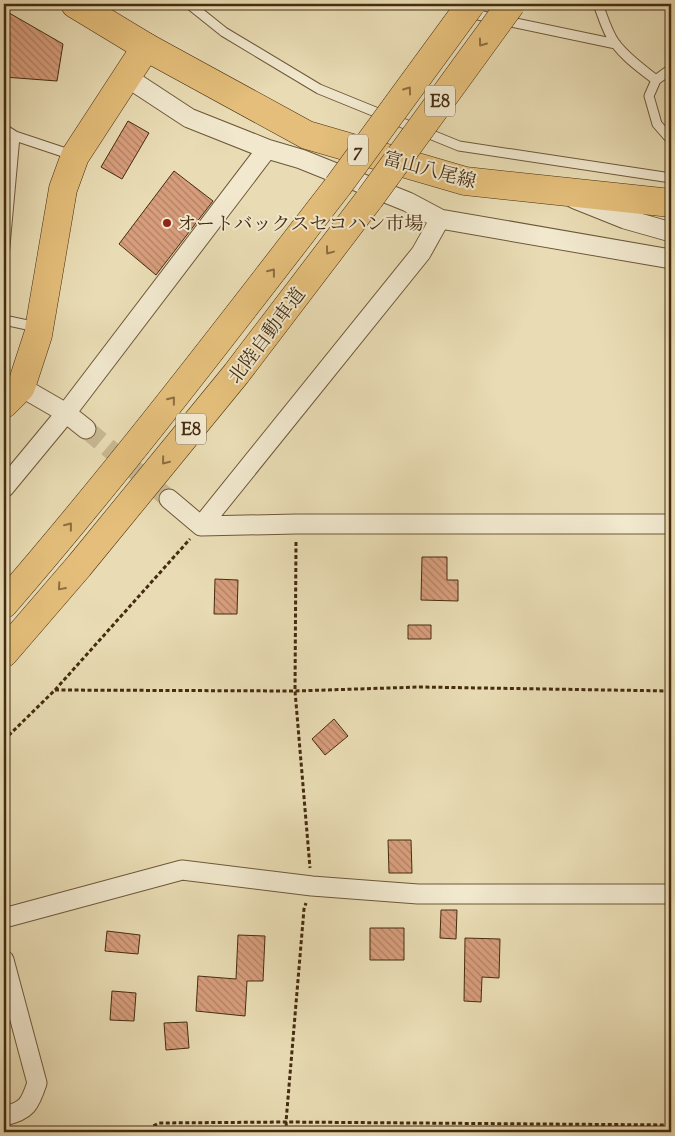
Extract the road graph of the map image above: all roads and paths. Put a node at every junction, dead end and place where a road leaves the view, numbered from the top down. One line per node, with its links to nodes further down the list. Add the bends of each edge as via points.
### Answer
1 (75, 4): 8 (main road, 富山八尾線 / 7)
2 (188, 4): 17 (lane, via 224,32 320,89 459,146)
3 (454, 4): 7 (lane, via 478,15)
4 (471, 4): 34 (main road, 北陸自動車道 / E8, one-way to 4, bridge, via 198,368 338,186)
5 (511, 4): 35 (main road, 北陸自動車道 / E8, one-way to 35, bridge, via 370,198 236,374)
6 (598, 4): 7 (lane)
7 (616, 44): 11 (lane)
8 (146, 47): 10 (main road); 18 (main road, 富山八尾線 / 7, via 307,135 465,181)
9 (671, 69): 11 (lane)
10 (125, 76): 15 (street, via 189,118); 16 (main road)
11 (656, 80): 14 (lane, via 649,96 656,124)
12 (4, 129): 13 (lane)
13 (15, 136): 16 (lane); 22 (lane)
14 (671, 140)
15 (267, 149): 20 (street, via 399,198); 27 (street)
16 (74, 156): 26 (main road, via 63,189 38,335)
17 (671, 178)
18 (553, 190): 19 (main road, 富山八尾線 / 7); 21 (street, via 625,220)
19 (671, 203)
20 (440, 219): 23 (street); 33 (street, via 421,253)
21 (671, 232)
22 (4, 257)
23 (671, 259)
24 (4, 320): 25 (lane)
25 (32, 326)
26 (12, 396): 27 (street)
27 (66, 413): 28 (street); 29 (street)
28 (86, 429)
29 (4, 488)
30 (169, 499): 33 (street)
31 (296, 524): 32 (street); 33 (street); 37 (path)
32 (671, 524)
33 (201, 526): 36 (path)
34 (4, 604)
35 (4, 653)
36 (55, 690): 37 (path); 39 (path)
37 (295, 691): 38 (path, via 419,687); 40 (path)
38 (671, 691)
39 (4, 740)
40 (312, 886): 41 (street, via 418,894); 42 (street, via 182,870); 45 (path, via 304,909)
41 (671, 894)
42 (4, 918)
43 (4, 960): 44 (street, via 37,1083 30,1102 19,1113)
44 (4, 1116)
45 (286, 1122): 46 (path); 47 (path, via 159,1123); 48 (path)
46 (671, 1125)
47 (142, 1132)
48 (286, 1132)

